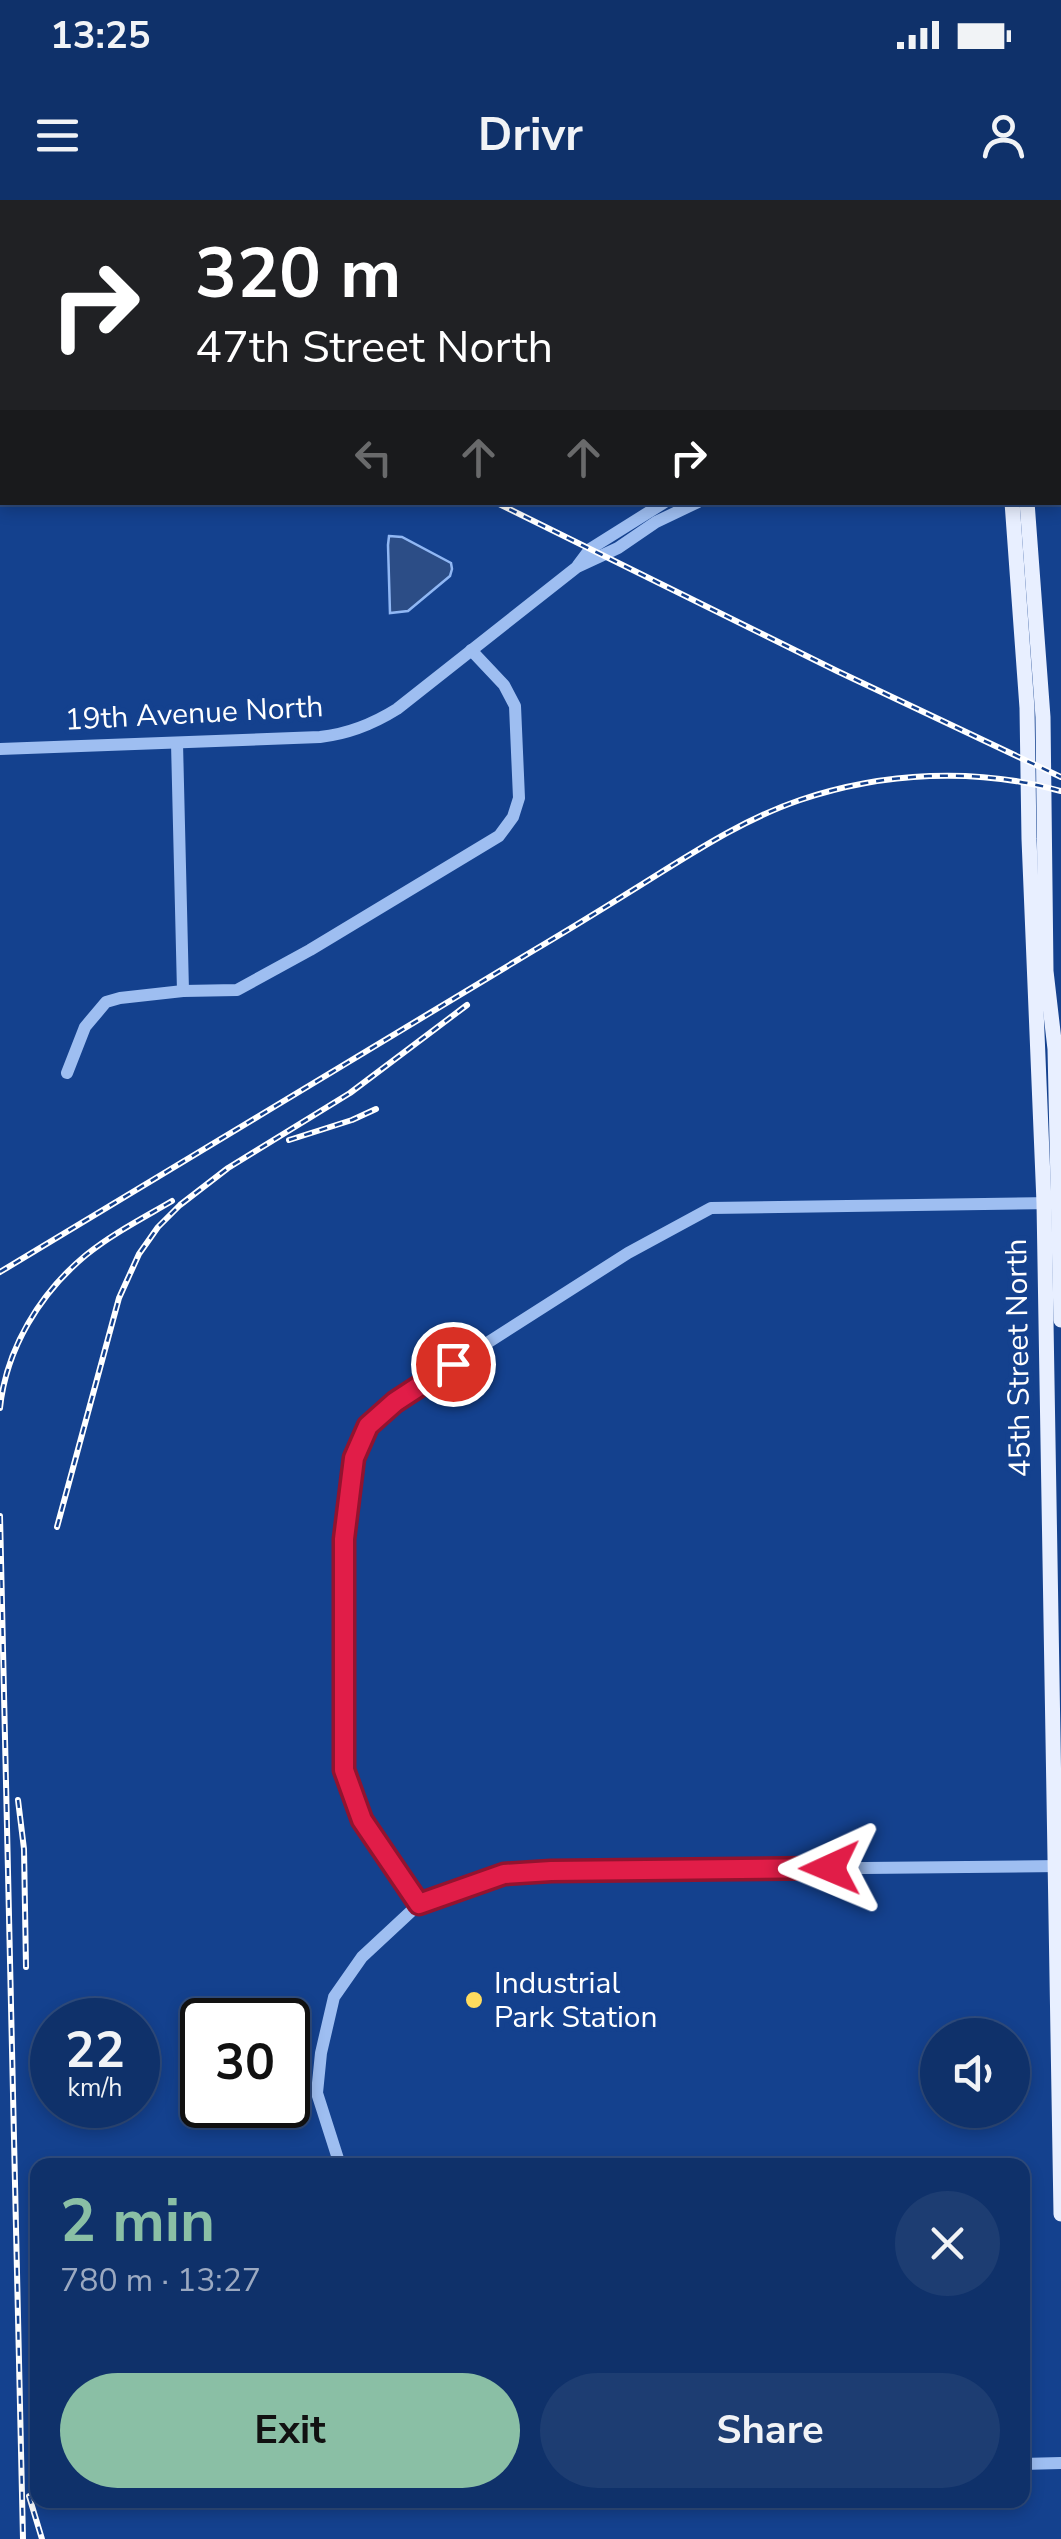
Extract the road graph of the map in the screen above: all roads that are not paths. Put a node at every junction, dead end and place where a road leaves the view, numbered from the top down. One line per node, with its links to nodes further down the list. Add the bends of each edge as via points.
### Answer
1 (660, 505): 5 (street, 19th Avenue North, via 590,549)
2 (691, 505): 5 (street, 19th Avenue North)
3 (1012, 505): 11 (main road, 45th Street North)
4 (1027, 505): 11 (main road, 45th Street North, via 1043,717)
5 (577, 567): 6 (street, 19th Avenue North)
6 (470, 650): 7 (street, 19th Avenue North, via 397,709 350,732); 9 (street, via 504,684 515,706 518,798 499,836 237,990)
7 (177, 742): 8 (street, 19th Avenue North); 9 (street)
8 (0, 749)
9 (184, 990): 10 (street, via 106,1002 86,1027)
10 (67, 1073)
11 (1054, 1203): 12 (main road, 45th Street North); 13 (main road, 45th Street North); 14 (street, via 712,1208 612,1263 368,1426 354,1458 344,1539 344,1770 362,1820)
12 (1061, 1320)
13 (1057, 1866): 14 (street, via 551,1871 504,1874); 16 (main road, 45th Street North)
14 (419, 1904): 15 (street, via 362,1957 334,1997 317,2093)
15 (338, 2158)
16 (1061, 2214)
17 (1061, 2463): 18 (street)
18 (1030, 2464)

